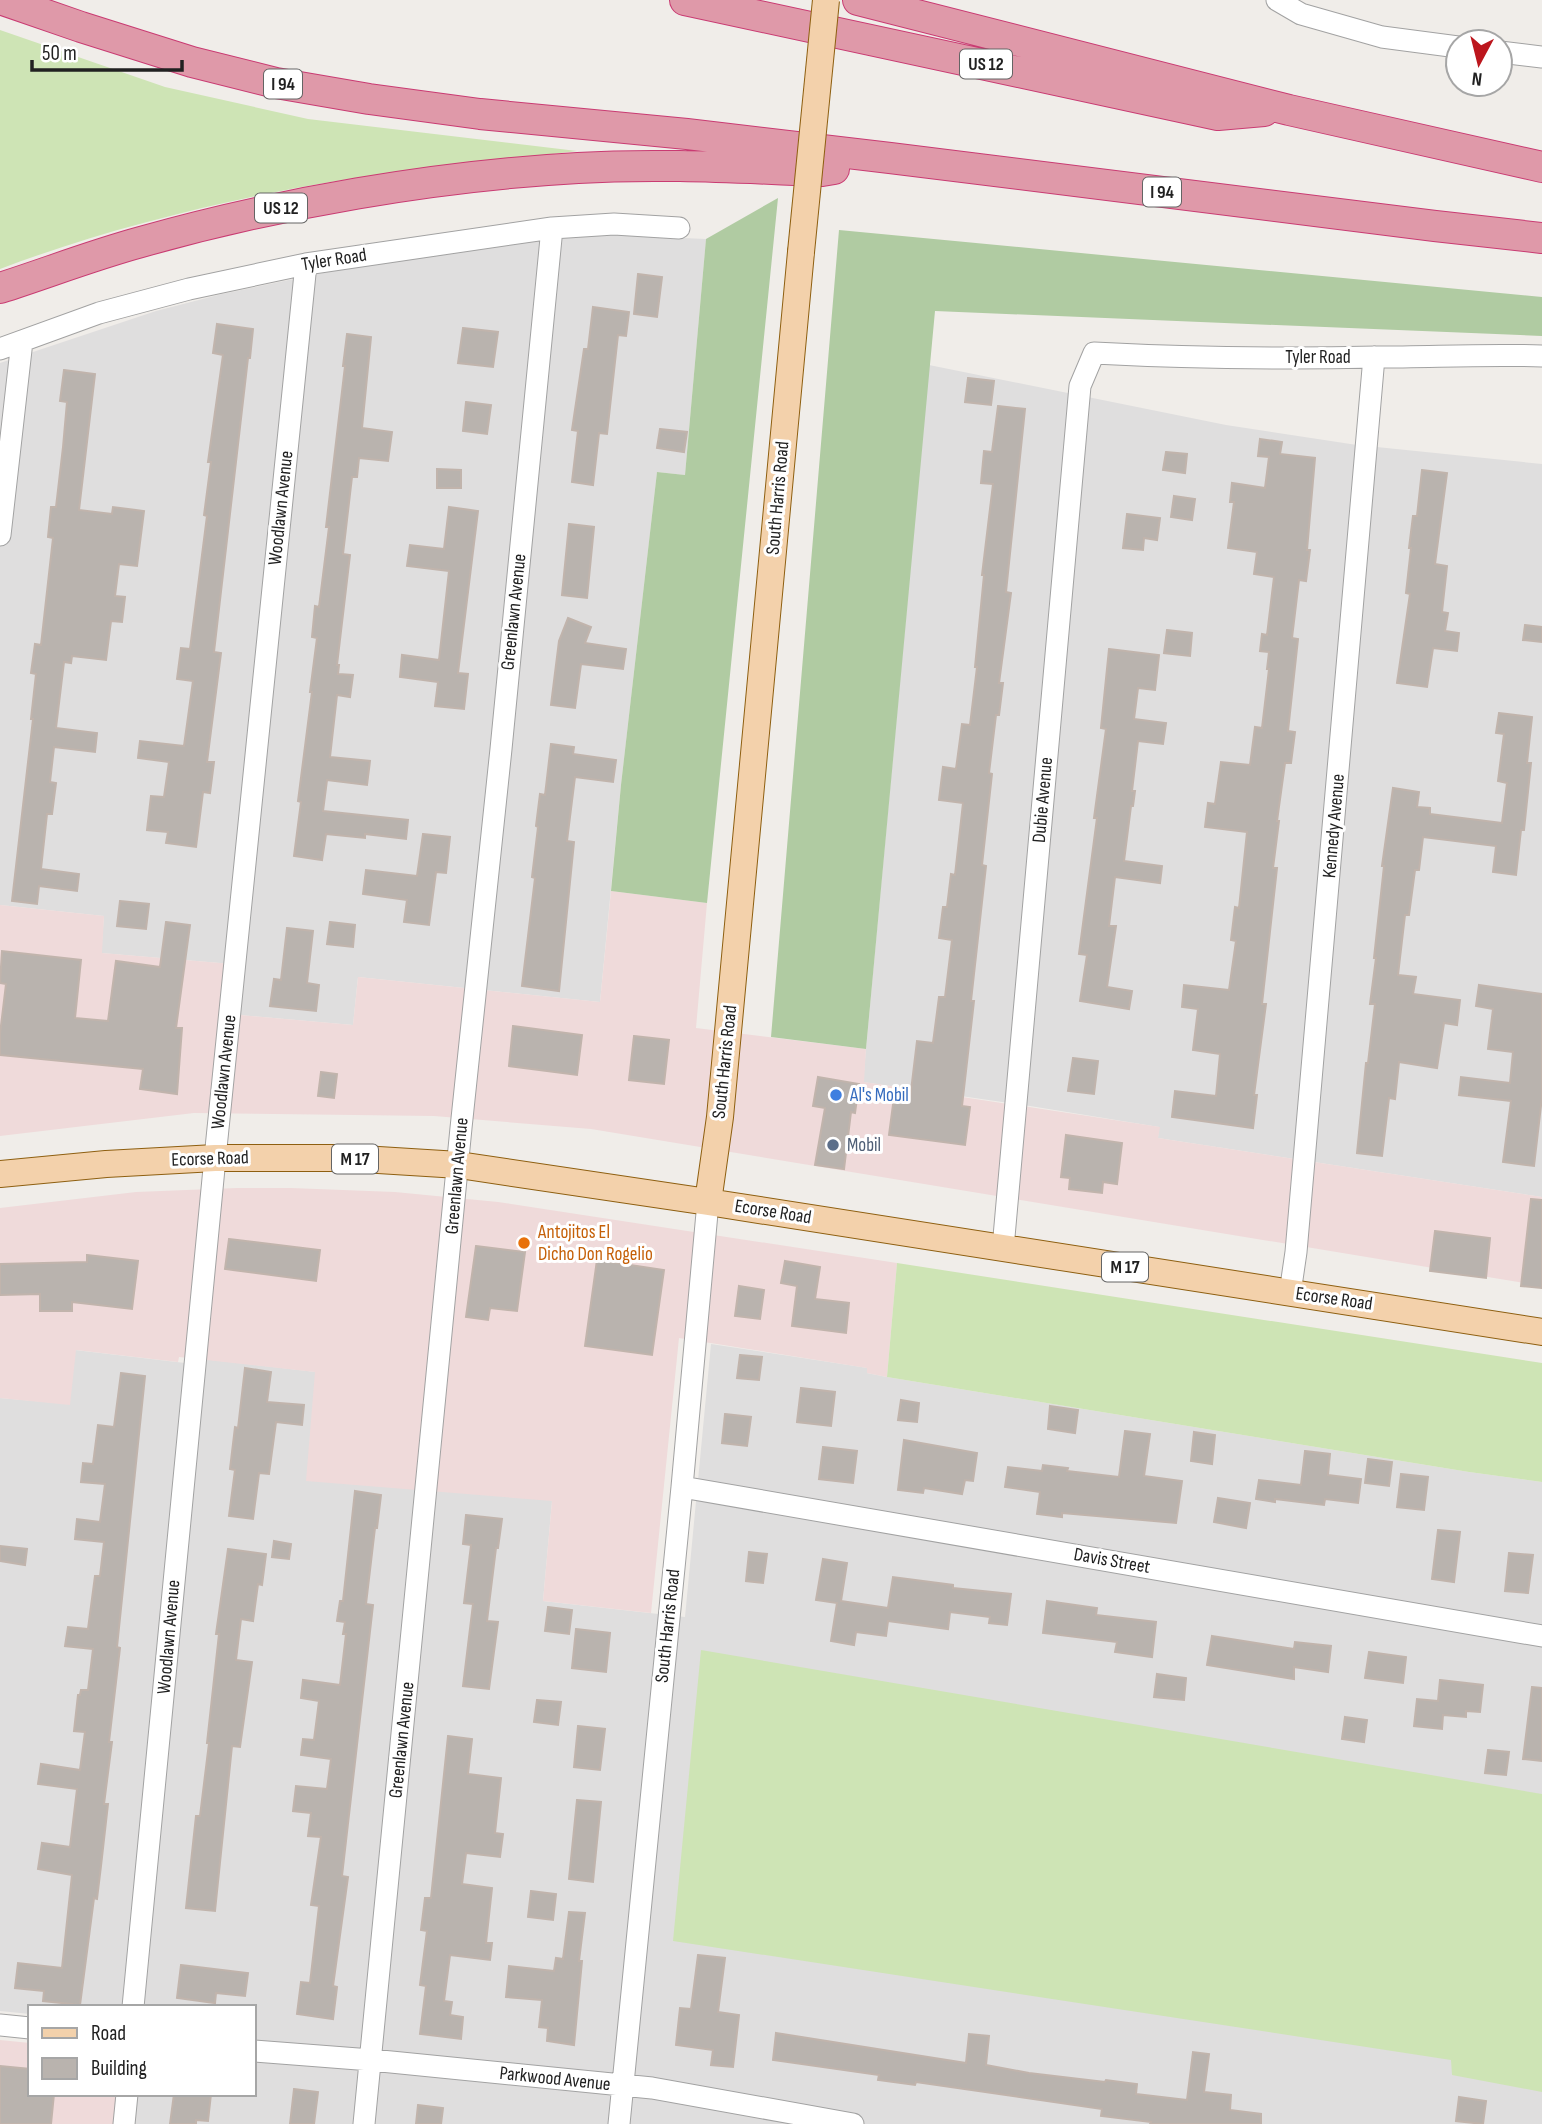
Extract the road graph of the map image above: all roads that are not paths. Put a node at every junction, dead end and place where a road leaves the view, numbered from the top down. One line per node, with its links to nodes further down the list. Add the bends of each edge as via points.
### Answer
1 (3, 0): 10 (highway, I 94, via 180,58 276,83 480,114)
2 (685, 0): 9 (highway, US 12, via 1218,115)
3 (827, 0): 26 (main road, South Harris Road, bridge, via 719,1130)
4 (859, 0): 9 (highway)
5 (1277, 0): 6 (street, via 1301,15 1382,37)
6 (1444, 45)
7 (1514, 54): 8 (street)
8 (1542, 57)
9 (1289, 110): 11 (highway)
10 (890, 158): 14 (highway, I 94); 16 (highway, US 12, via 822,171 577,167 470,177 273,210 140,242)
11 (1542, 167)
12 (552, 228): 13 (street, Tyler Road, via 614,224); 15 (street, Tyler Road); 24 (street, Greenlawn Avenue)
13 (679, 228)
14 (1542, 238)
15 (306, 264): 17 (street, Tyler Road, via 99,313); 23 (street, Woodlawn Avenue)
16 (0, 289)
17 (22, 341): 18 (street, Tyler Road); 22 (street)
18 (0, 349)
19 (1094, 354): 21 (street, Tyler Road); 27 (street, Dubie Avenue, via 1080,386)
20 (1542, 356): 21 (street, Tyler Road)
21 (1374, 357): 28 (street, Kennedy Avenue)
22 (0, 535)
23 (215, 1158): 24 (main road, Ecorse Road / M 17, via 346,1158); 25 (main road, Ecorse Road / M 17); 32 (street, Woodlawn Avenue)
24 (458, 1165): 26 (main road, Ecorse Road / M 17); 36 (street, Greenlawn Avenue)
25 (0, 1174)
26 (708, 1202): 27 (main road, Ecorse Road / M 17); 30 (street, South Harris Road)
27 (1003, 1248): 28 (main road, Ecorse Road / M 17)
28 (1290, 1293): 29 (main road, Ecorse Road / M 17)
29 (1542, 1332)
30 (682, 1487): 31 (street, Davis Street); 37 (street, South Harris Road)
31 (1542, 1636)
32 (134, 2005)
33 (0, 2025): 34 (street)
34 (28, 2028)
35 (256, 2051): 36 (street, Parkwood Avenue)
36 (370, 2060): 37 (street, Parkwood Avenue); 40 (street, Greenlawn Avenue)
37 (622, 2087): 41 (street, South Harris Road); 42 (street, Parkwood Avenue, via 652,2088)
38 (127, 2096): 39 (street)
39 (124, 2124)
40 (364, 2124)
41 (619, 2124)
42 (853, 2124)

